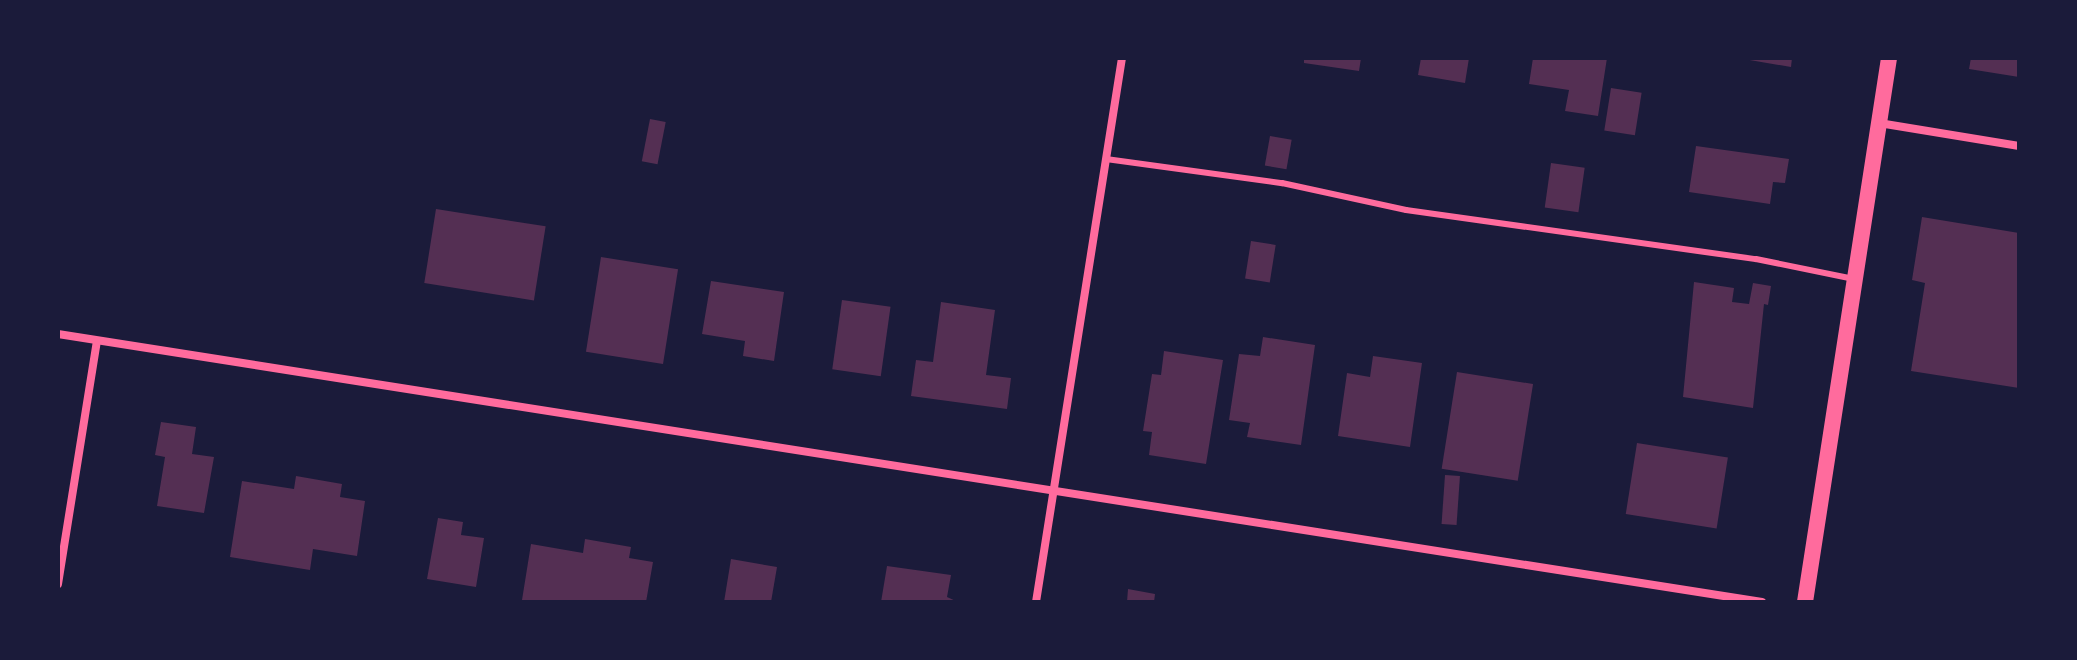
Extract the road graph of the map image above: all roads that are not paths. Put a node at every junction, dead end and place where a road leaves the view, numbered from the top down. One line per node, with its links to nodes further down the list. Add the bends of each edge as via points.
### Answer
1 (1122, 58): 5 (street)
2 (1889, 58): 3 (main road)
3 (1879, 123): 4 (street); 6 (main road)
4 (2019, 146)
5 (1106, 159): 6 (lane, via 1282,183 1406,210 1756,259); 9 (street)
6 (1854, 279): 13 (main road)
7 (58, 334): 8 (street)
8 (97, 341): 9 (street); 10 (street)
9 (1054, 489): 11 (street); 12 (street)
10 (58, 584)
11 (1036, 602)
12 (1762, 602)
13 (1805, 602)

